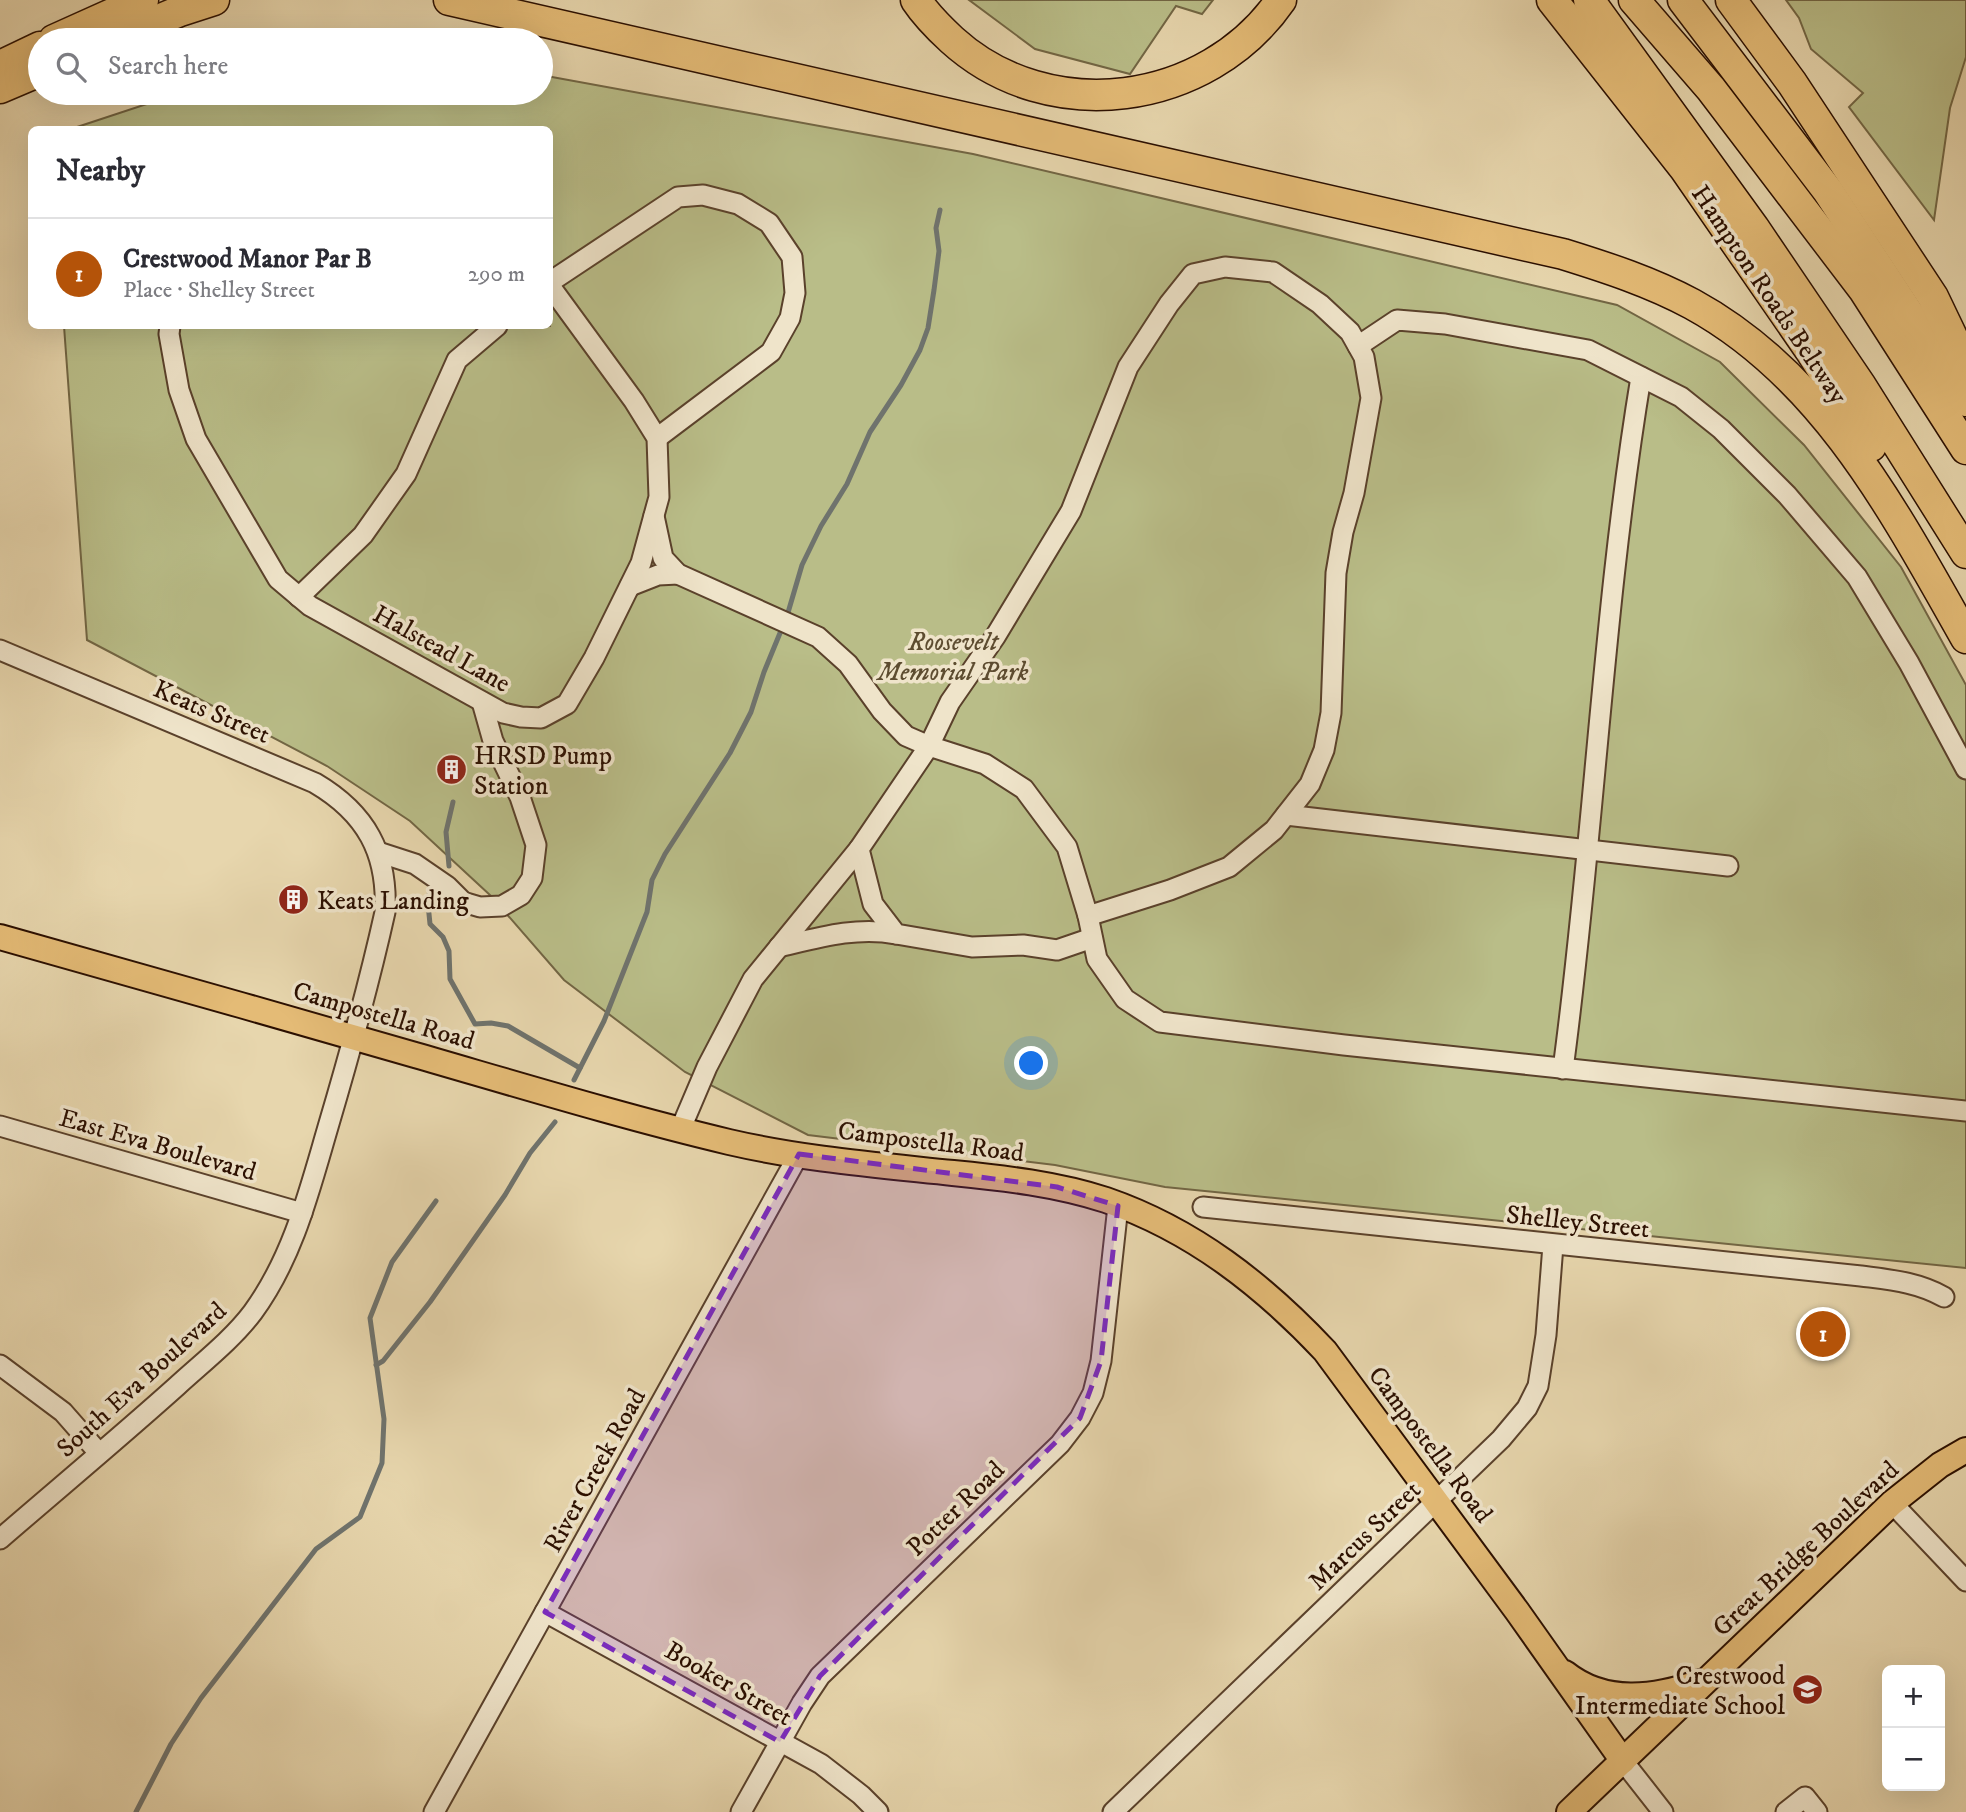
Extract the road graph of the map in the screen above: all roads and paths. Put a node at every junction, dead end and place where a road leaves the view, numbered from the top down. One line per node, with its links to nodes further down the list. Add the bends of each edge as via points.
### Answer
1 (143, 0): 11 (highway)
2 (214, 0): 12 (highway)
3 (449, 0): 33 (highway, via 1550,251 1652,285 1703,311 1747,341 1830,421 1866,468)
4 (916, 0): 5 (highway, via 965,51 1000,73 1047,90 1106,96 1148,90 1198,73 1254,33)
5 (1281, 0)
6 (1552, 0): 32 (highway, Hampton Roads Beltway, via 1685,169 1752,264 1818,361)
7 (1589, 0): 28 (highway, via 1762,239)
8 (1634, 0): 26 (highway, via 1711,89 1864,290)
9 (1683, 0): 24 (highway, via 1828,191)
10 (1731, 0): 22 (highway, via 1792,83 1933,298)
11 (81, 28)
12 (140, 28)
13 (28, 53): 14 (highway)
14 (0, 66)
15 (28, 76): 16 (highway)
16 (0, 88)
17 (553, 282): 25 (street, via 678,197 704,195 738,204 769,223 792,257 795,293 790,318 771,352)
18 (553, 288): 25 (street, Halstead Lane)
19 (170, 329): 31 (street, Halstead Lane, via 179,390 196,439 278,579)
20 (494, 329): 31 (street, via 457,360 406,474 363,535)
21 (1357, 346): 23 (street, via 1397,320 1445,324 1588,350); 36 (street, via 1350,332 1320,304 1273,272 1225,267 1193,274 1128,367 1071,511 950,702); 38 (street, via 1364,357 1371,398 1336,573 1331,713 1324,750 1310,784)
22 (1966, 366)
23 (1641, 377): 37 (street, via 1681,397 1721,429 1787,495 1857,577); 40 (street, via 1626,467)
24 (1966, 401)
25 (657, 438): 27 (street, Halstead Lane, via 659,497)
26 (1966, 449)
27 (654, 516): 29 (street, via 663,558); 30 (street, Halstead Lane)
28 (1966, 553)
29 (678, 575): 30 (street, via 658,575); 36 (street, via 818,637 848,664 906,736)
30 (630, 586): 35 (street, Halstead Lane, via 567,704 541,718 503,713)
31 (299, 597): 35 (street, Halstead Lane)
32 (1966, 604)
33 (1966, 638)
34 (0, 650): 41 (street, Keats Street, via 315,783 348,806 364,824)
35 (482, 702): 41 (street, via 536,845 532,878 521,895 502,906 463,902 415,864)
36 (929, 746): 39 (street); 43 (street, via 985,764 1024,789 1067,847)
37 (1966, 769)
38 (1286, 815): 40 (street); 43 (street, via 1229,867)
39 (859, 849): 44 (street, via 873,904); 47 (street)
40 (1589, 850): 42 (street); 49 (street)
41 (378, 852): 48 (street, Keats Street, via 385,912)
42 (1728, 866)
43 (1088, 916): 46 (street)
44 (896, 934): 46 (street, via 972,947 1023,945 1057,950); 47 (street, via 875,930 843,933)
45 (0, 937): 48 (main road, Campostella Road)
46 (1093, 938): 49 (street, via 1097,959 1125,999 1160,1022)
47 (779, 947): 52 (street, via 753,979)
48 (355, 1038): 52 (main road, Campostella Road); 56 (street, South Eva Boulevard)
49 (1563, 1069): 50 (street)
50 (1966, 1111)
51 (0, 1126): 56 (street, East Eva Boulevard)
52 (681, 1128): 53 (main road, Campostella Road)
53 (799, 1154): 54 (main road, Campostella Road, via 1057,1187); 66 (street, River Creek Road)
54 (1118, 1206): 62 (main road, Campostella Road, via 1204,1247 1271,1297 1325,1352); 69 (street, Potter Road, via 1101,1361 1080,1419 1060,1444 820,1676)
55 (1203, 1207): 57 (street, Shelley Street)
56 (302, 1213): 61 (street, South Eva Boulevard, via 286,1259 243,1324)
57 (1553, 1245): 58 (street, Shelley Street, via 1911,1282); 62 (street, Marcus Street, via 1538,1386 1527,1408 1501,1439)
58 (1944, 1297)
59 (0, 1365): 61 (street, via 63,1412)
60 (1966, 1450): 63 (main road, Great Bridge Boulevard)
61 (99, 1453): 64 (street, South Eva Boulevard)
62 (1437, 1501): 67 (main road, Campostella Road); 74 (street, Marcus Street)
63 (1892, 1503): 65 (street); 68 (main road, Great Bridge Boulevard)
64 (0, 1539)
65 (1966, 1581)
66 (545, 1612): 69 (street, Booker Street); 71 (street, River Creek Road)
67 (1556, 1666): 68 (main road, via 1573,1680 1613,1695 1671,1692); 70 (main road, Campostella Road)
68 (1709, 1678): 70 (main road, Great Bridge Boulevard)
69 (779, 1742): 72 (street, Potter Road); 73 (street, Booker Street, via 821,1764)
70 (1623, 1761): 75 (main road, Great Bridge Boulevard); 76 (street)
71 (434, 1812)
72 (741, 1812)
73 (877, 1812)
74 (1113, 1812)
75 (1569, 1812)
76 (1663, 1812)
77 (1786, 1812): 78 (street, via 1805,1797)
78 (1817, 1812)

